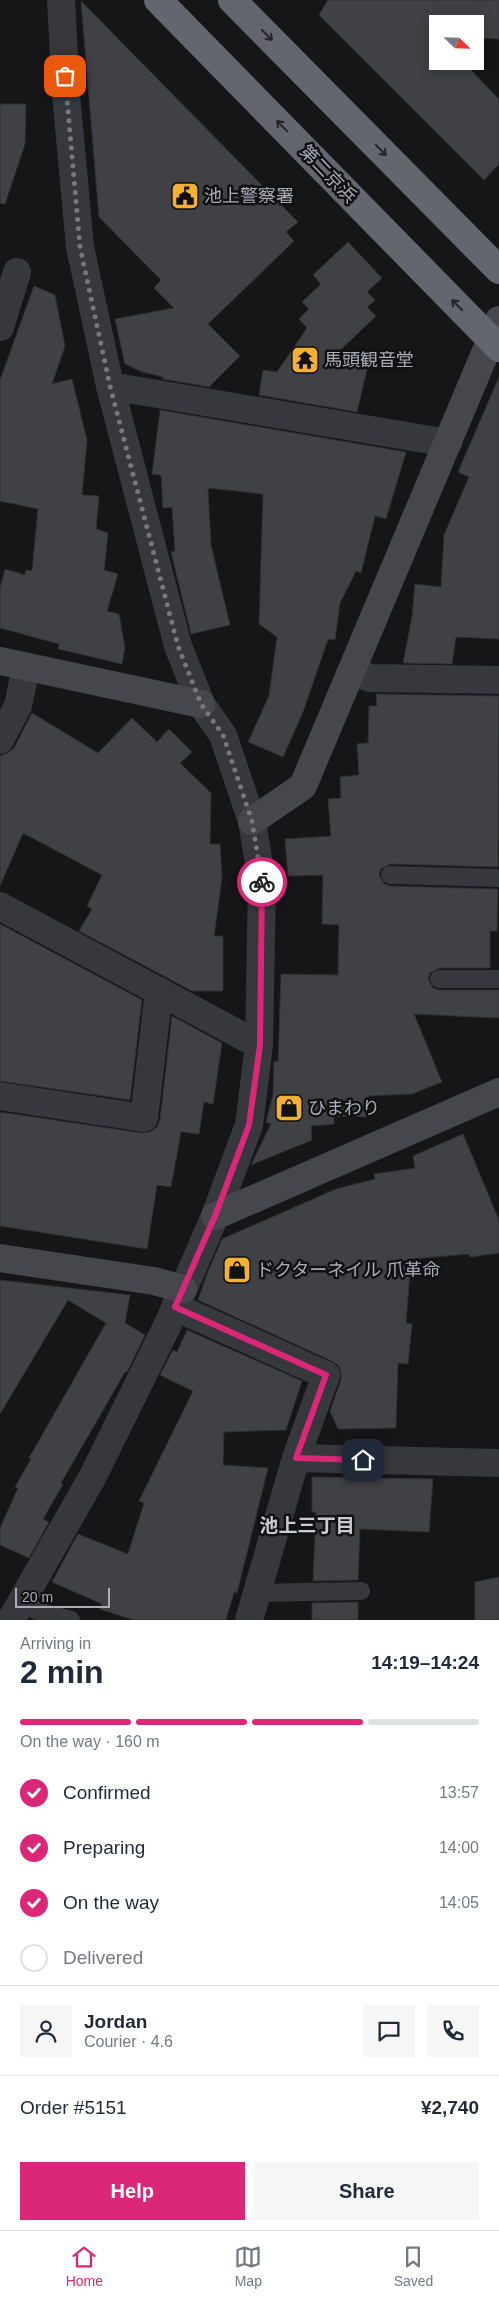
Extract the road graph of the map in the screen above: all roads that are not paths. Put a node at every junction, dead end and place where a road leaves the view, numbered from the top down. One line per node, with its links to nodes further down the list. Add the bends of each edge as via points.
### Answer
1 (60, 0): 8 (street, via 80,247)
2 (158, 0): 7 (highway, 第二京浜, one-way to 2)
3 (232, 0): 4 (highway, one-way to 4)
4 (499, 270)
5 (17, 272): 6 (street)
6 (0, 327)
7 (496, 335): 9 (street)
8 (110, 386): 9 (street); 13 (street, via 178,646)
9 (448, 443): 11 (street)
10 (13, 664): 13 (street); 14 (street, via 18,706)
11 (353, 671): 12 (street, via 370,678); 15 (street, via 303,786)
12 (499, 680)
13 (201, 704): 15 (street, via 223,735)
14 (0, 740)
15 (252, 821): 22 (street, via 262,882)
16 (390, 875): 17 (lane)
17 (499, 878)
18 (0, 906): 21 (street)
19 (440, 979): 20 (lane)
20 (499, 979)
21 (159, 991): 22 (street); 24 (street, via 144,1118)
22 (260, 1045): 25 (street, via 249,1125)
23 (499, 1092): 25 (street)
24 (0, 1096)
25 (215, 1216): 27 (street)
26 (0, 1258): 27 (street, via 154,1281)
27 (179, 1298): 28 (street, via 326,1375); 32 (street, via 92,1476)
28 (296, 1458): 29 (street); 31 (street)
29 (499, 1463)
30 (361, 1591): 31 (lane)
31 (257, 1593): 34 (street)
32 (17, 1611): 33 (lane, via 37,1611)
33 (71, 1620)
34 (249, 1620)

